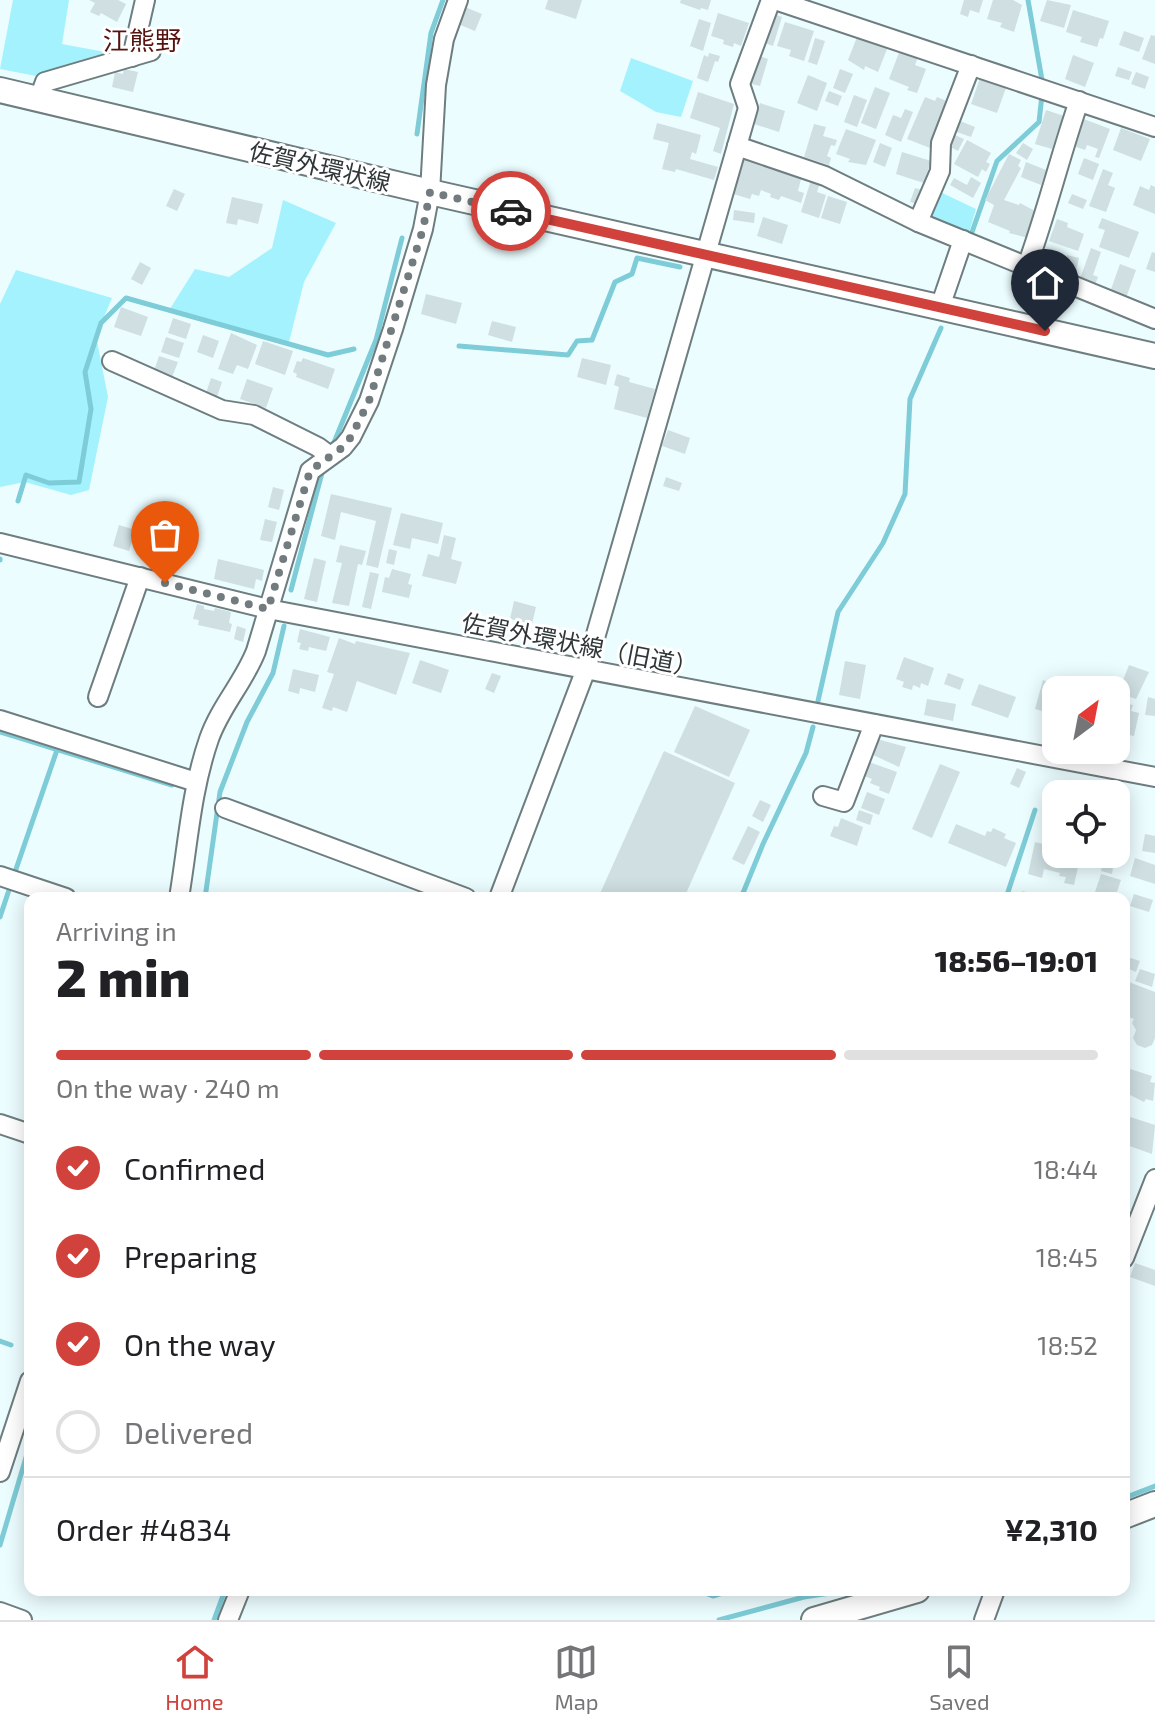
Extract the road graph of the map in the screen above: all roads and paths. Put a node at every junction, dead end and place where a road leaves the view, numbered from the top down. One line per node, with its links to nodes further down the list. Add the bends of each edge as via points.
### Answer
1 (145, 0): 5 (street)
2 (458, 0): 12 (street, via 436,85)
3 (773, 0): 6 (street); 11 (street, via 740,84 748,108)
4 (151, 51): 5 (street)
5 (132, 57): 8 (street, via 45,82)
6 (971, 65): 9 (street); 13 (street, via 941,143 940,171)
7 (0, 90): 8 (main road, 佐賀外環状線)
8 (39, 99): 12 (main road, 佐賀外環状線)
9 (1079, 101): 10 (street); 16 (street)
10 (1155, 127)
11 (737, 146): 13 (street, via 825,176); 15 (street)
12 (430, 192): 15 (main road, 佐賀外環状線); 21 (street, via 369,401 351,437)
13 (918, 222): 14 (street)
14 (963, 240): 16 (street); 17 (street)
15 (706, 254): 17 (main road, 佐賀外環状線); 25 (street)
16 (1027, 266): 18 (street)
17 (940, 307): 19 (main road, 佐賀外環状線)
18 (1155, 319)
19 (1155, 356)
20 (112, 361): 21 (street)
21 (330, 450): 24 (street, via 310,471)
22 (0, 543): 23 (street, 佐賀外環状線（旧道）)
23 (140, 577): 24 (street, 佐賀外環状線（旧道）); 26 (street)
24 (268, 609): 25 (street, 佐賀外環状線（旧道）); 30 (street, via 248,673 210,736)
25 (586, 669): 28 (street, 佐賀外環状線（旧道）); 37 (street)
26 (98, 697)
27 (0, 720): 30 (street)
28 (874, 724): 29 (street, 佐賀外環状線（旧道）); 31 (street, via 844,802)
29 (1155, 777)
30 (196, 782): 35 (street)
31 (823, 796)
32 (225, 808): 36 (street)
33 (0, 876): 34 (street)
34 (48, 892)
35 (180, 892)
36 (450, 892)
37 (501, 892)
38 (0, 1124): 39 (street)
39 (24, 1132)
40 (1155, 1179): 41 (street)
41 (1130, 1243)
42 (24, 1399): 43 (street)
43 (0, 1472)
44 (1155, 1504): 45 (main road)
45 (1130, 1514)
46 (238, 1596): 51 (street)
47 (896, 1596): 52 (main road)
48 (993, 1596): 53 (street)
49 (0, 1612): 50 (street)
50 (22, 1620)
51 (228, 1620)
52 (814, 1620)
53 (984, 1620)

